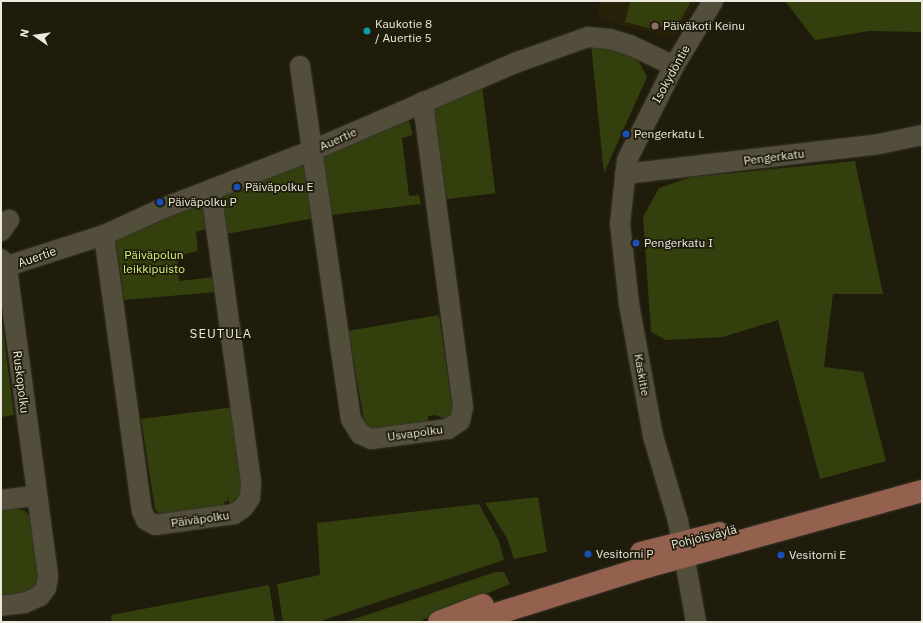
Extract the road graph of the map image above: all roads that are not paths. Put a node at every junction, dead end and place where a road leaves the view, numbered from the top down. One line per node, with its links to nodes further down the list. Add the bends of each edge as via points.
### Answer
1 (713, 1): 3 (street, Isokydöntie)
2 (300, 66): 7 (street, Usvapolku)
3 (674, 66): 4 (street, Auertie, via 630,45 610,39 588,37 515,63); 5 (street, Isokydöntie)
4 (423, 102): 7 (street, Auertie); 7 (street, Usvapolku, via 463,407 460,421 448,429 372,439 360,434 351,419)
5 (643, 127): 8 (street, Kaskitie, via 627,160)
6 (922, 134): 8 (street, Pengerkatu, via 879,144)
7 (313, 150): 9 (street, Auertie)
8 (625, 174): 15 (street, Kaskitie, via 620,224 629,304 653,436)
9 (211, 190): 10 (street, Auertie, via 161,208); 10 (street, Päiväpolku, via 251,482 250,498 244,508 234,514 155,525 146,520 142,511)
10 (104, 235): 11 (street, Auertie)
11 (3, 265): 13 (street, Ruskopolku)
12 (922, 491): 15 (main road, Pohjoisväylä)
13 (36, 496): 14 (street); 16 (street, Ruskopolku, via 48,576 46,588 40,596 24,603)
14 (1, 500)
15 (684, 550): 17 (main road, Pohjoisväylä, via 521,590); 18 (main road, Pohjoisväylä); 19 (street, Kaskitie)
16 (1, 606)
17 (440, 622)
18 (470, 622)
19 (696, 622)

